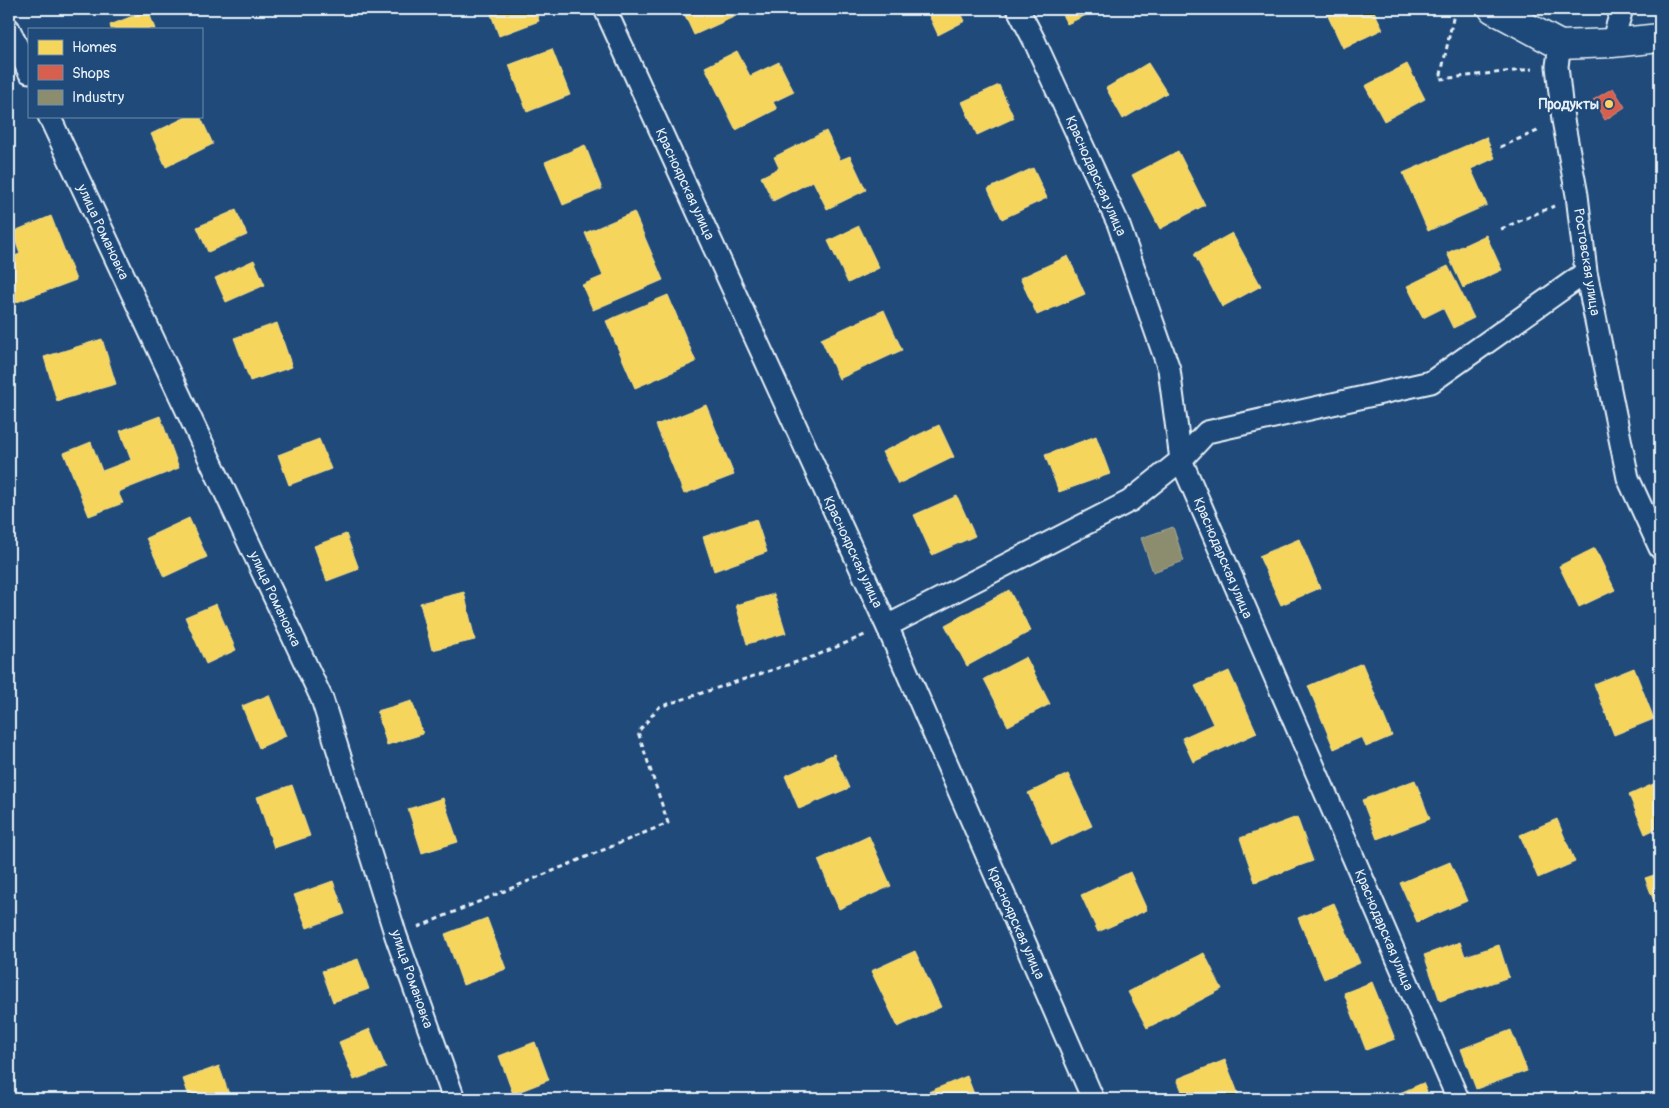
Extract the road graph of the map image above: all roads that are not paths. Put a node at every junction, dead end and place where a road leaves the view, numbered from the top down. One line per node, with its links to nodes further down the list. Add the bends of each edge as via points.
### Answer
1 (605, 9): 14 (street, Красноярская улица)
2 (1018, 9): 12 (street, Краснодарская улица, via 1118,224 1169,369)
3 (1492, 9): 8 (street)
4 (1622, 9): 7 (street)
5 (9, 29): 9 (street)
6 (1660, 38): 7 (street)
7 (1612, 43): 8 (street)
8 (1559, 55): 11 (street, Ростовская улица, via 1563,120 1577,195)
9 (28, 70)
10 (50, 118): 15 (street, улица Романовка, via 322,699 396,936)
11 (1586, 272): 12 (street, via 1431,382 1207,432); 13 (street, Ростовская улица, via 1628,478)
12 (1181, 460): 14 (street, via 1130,501); 17 (street, Краснодарская улица)
13 (1660, 548)
14 (887, 626): 16 (street, Красноярская улица)
15 (454, 1099)
16 (1093, 1099)
17 (1458, 1099)

